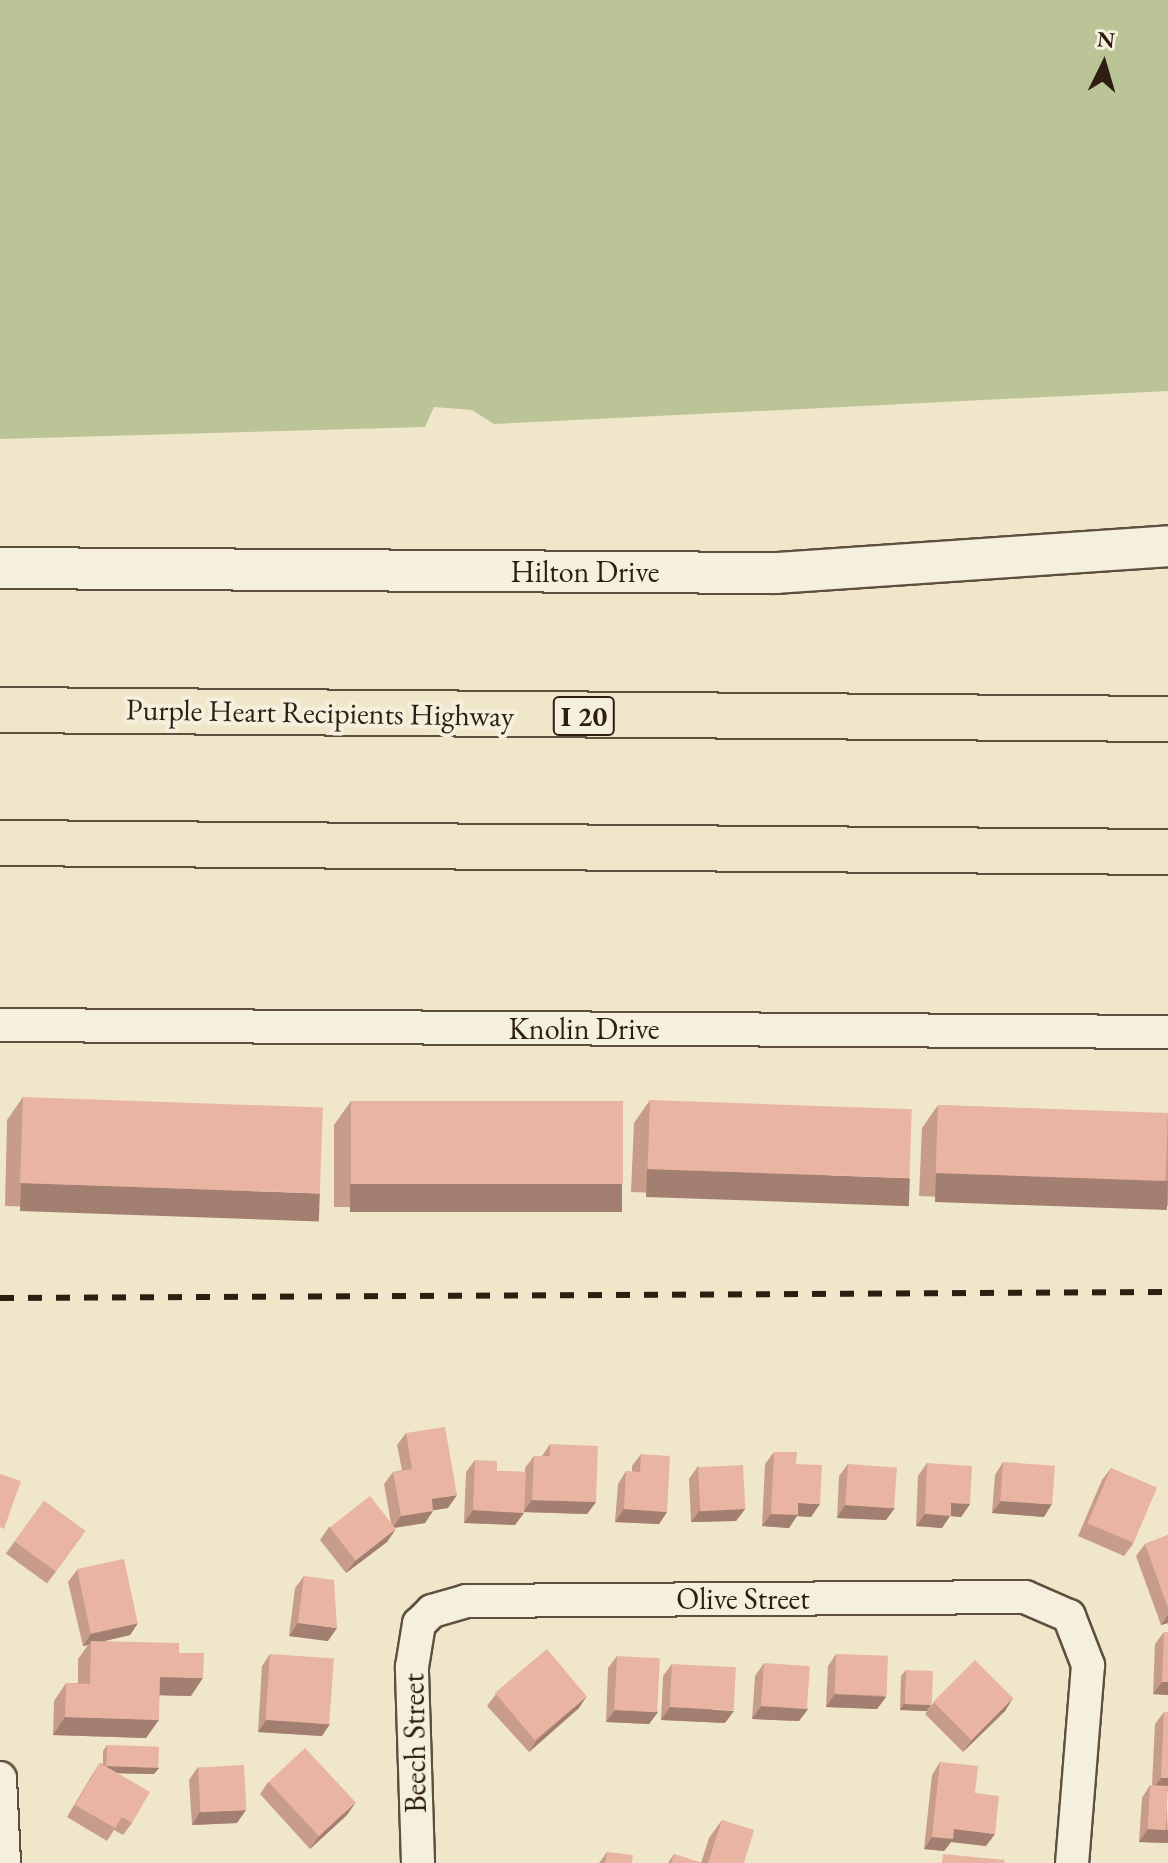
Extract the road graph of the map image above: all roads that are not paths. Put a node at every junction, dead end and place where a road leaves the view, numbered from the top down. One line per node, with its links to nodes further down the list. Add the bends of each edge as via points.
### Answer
1 (1168, 546): 2 (street, Hilton Drive, via 776,573)
2 (0, 568)
3 (0, 710): 4 (highway, Purple Heart Recipients Highway / I 20)
4 (1168, 719)
5 (0, 843): 6 (highway)
6 (1168, 852)
7 (0, 1025): 8 (street, Knolin Drive)
8 (1168, 1032)
9 (419, 1624): 12 (street, Beech Street, via 412,1667); 13 (street, Olive Street, via 432,1611 466,1601 1025,1597 1069,1616 1088,1665)
10 (0, 1778): 11 (street)
11 (4, 1863)
12 (418, 1863)
13 (1072, 1863)

